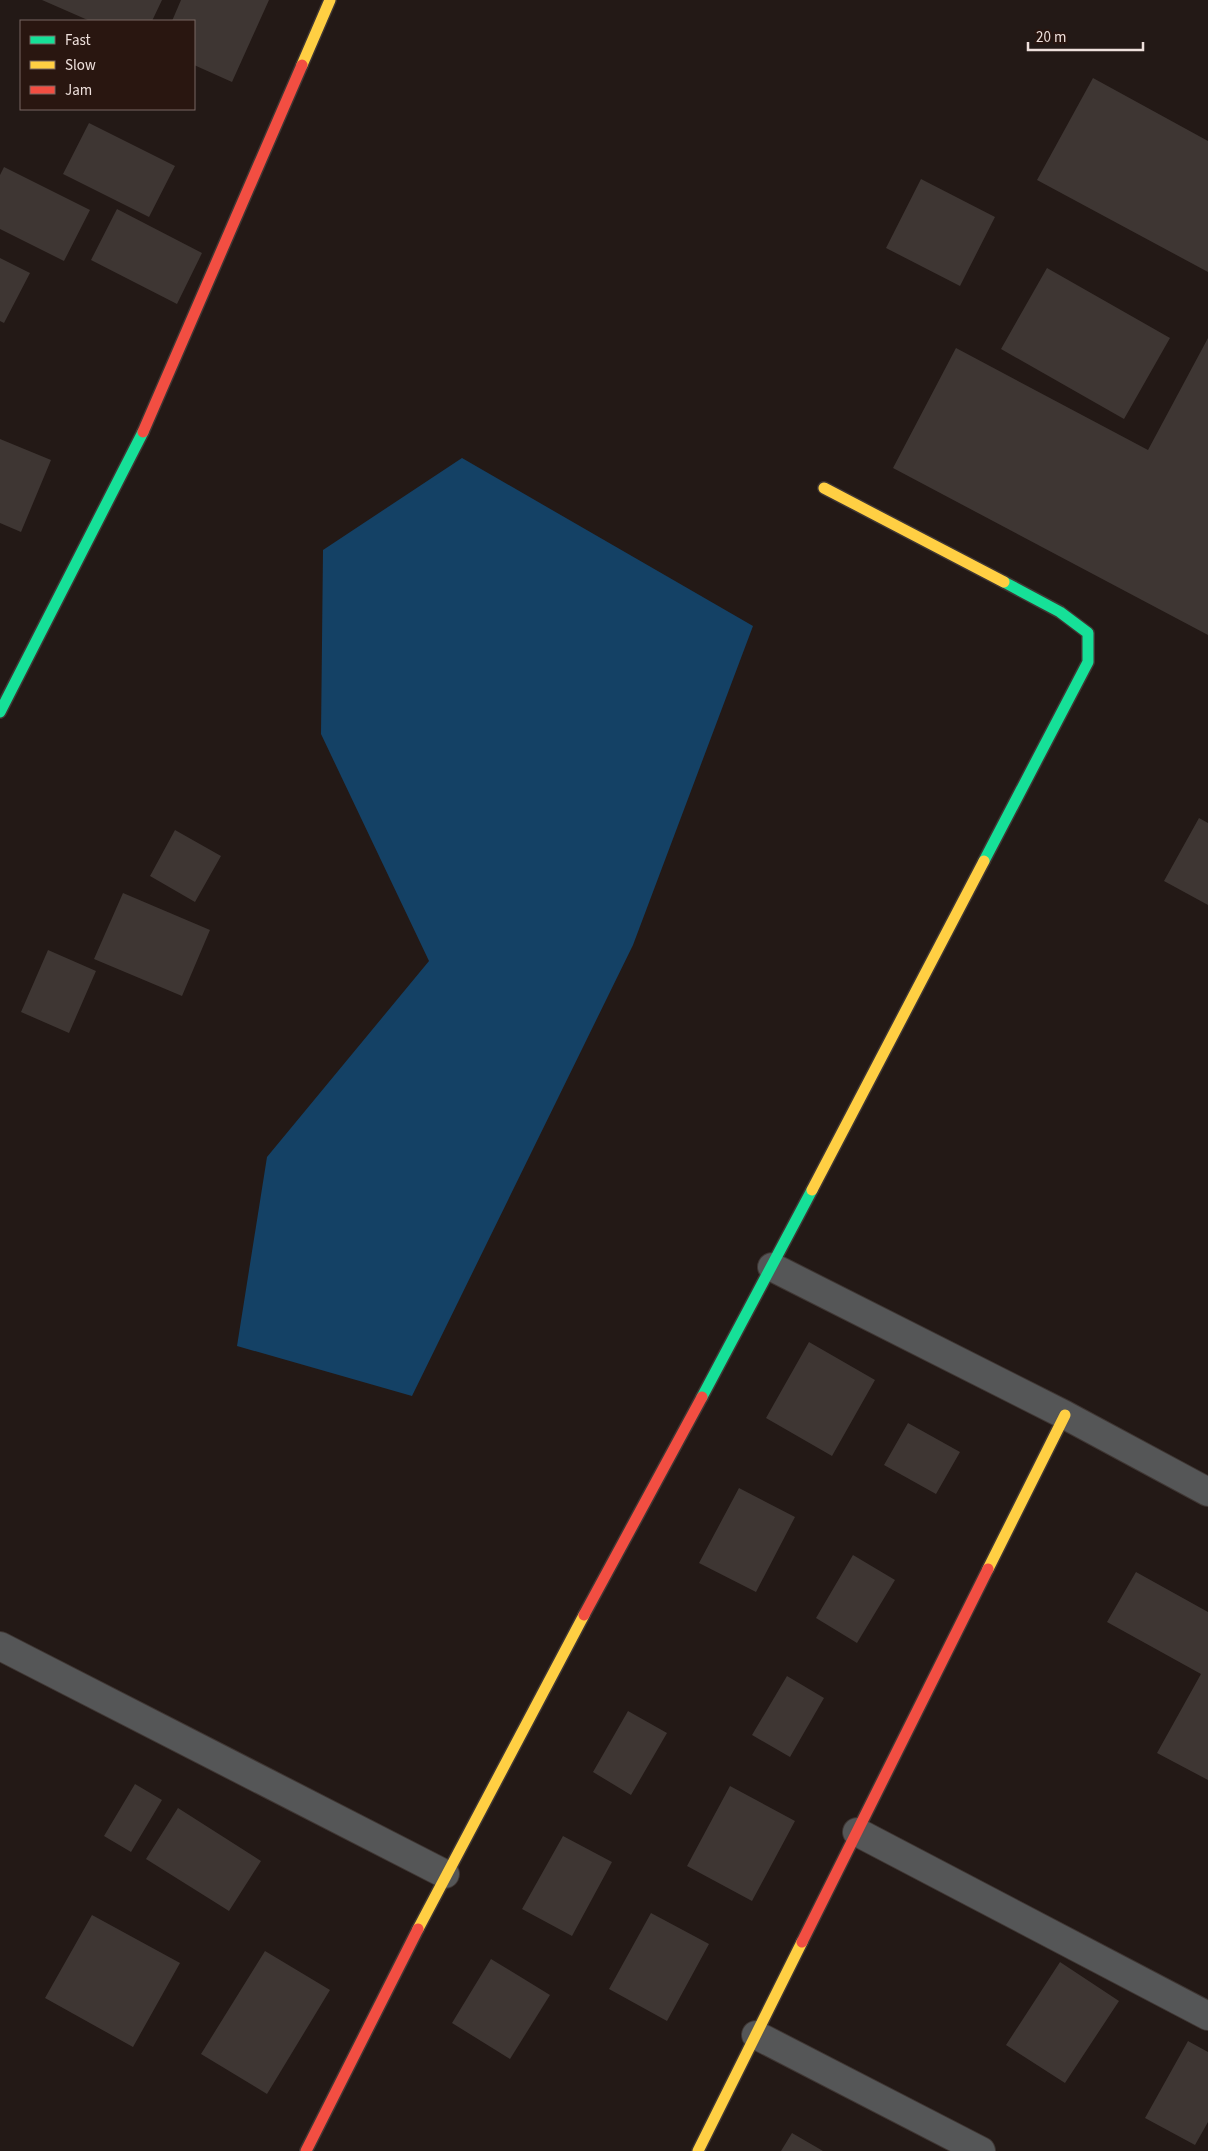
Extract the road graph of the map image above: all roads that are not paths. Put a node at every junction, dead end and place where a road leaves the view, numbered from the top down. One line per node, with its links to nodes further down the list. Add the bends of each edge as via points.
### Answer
1 (330, 0): 3 (street, via 151,416)
2 (824, 488): 4 (street, via 1060,612 1088,633 1088,662)
3 (0, 710)
4 (772, 1267): 5 (street); 9 (street)
5 (1065, 1415): 6 (street); 8 (street)
6 (1208, 1492)
7 (0, 1646): 9 (street)
8 (857, 1832): 10 (street); 11 (street)
9 (445, 1874): 12 (street)
10 (1208, 2016)
11 (756, 2035): 13 (street); 14 (street)
12 (306, 2151)
13 (698, 2151)
14 (981, 2151)

